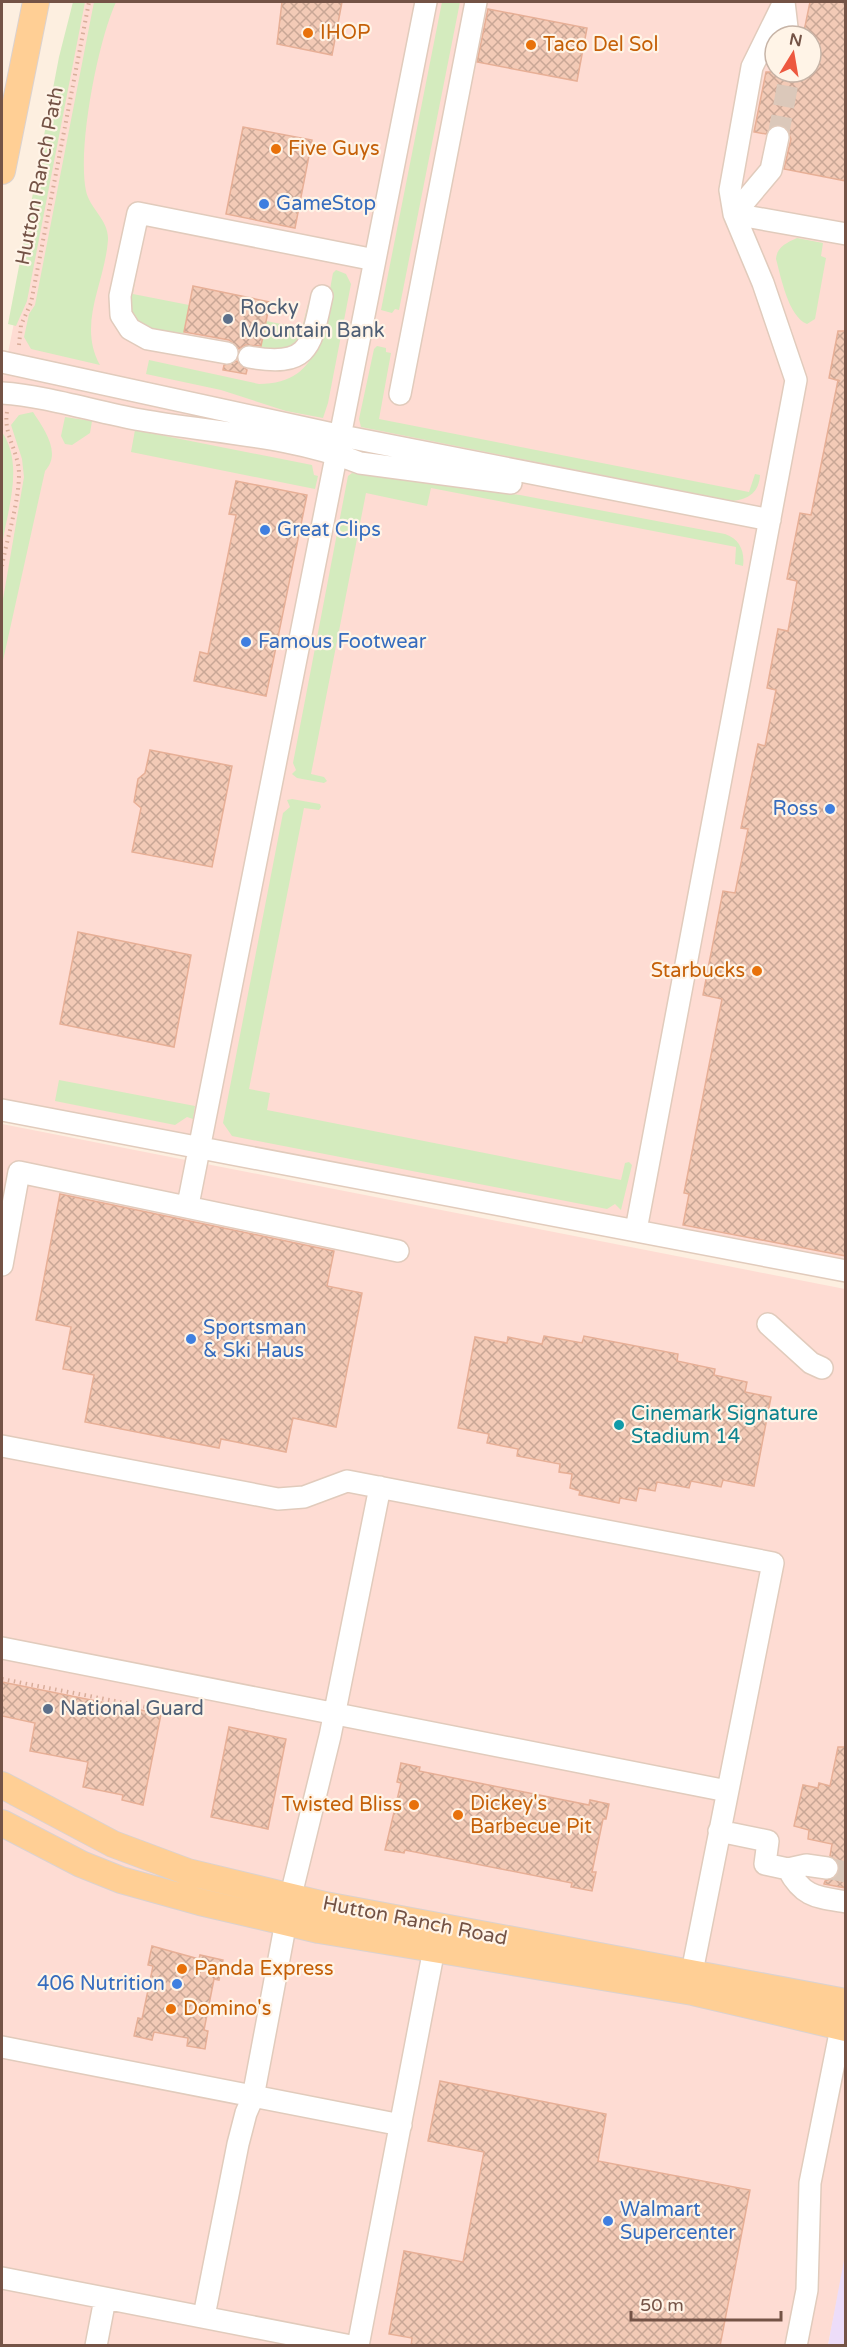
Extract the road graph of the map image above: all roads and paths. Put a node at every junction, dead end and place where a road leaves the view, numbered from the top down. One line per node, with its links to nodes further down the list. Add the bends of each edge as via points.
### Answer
1 (36, 2): 9 (main road)
2 (89, 2): 16 (path, Hutton Ranch Path, via 31,303)
3 (426, 2): 12 (lane)
4 (476, 2): 18 (lane)
5 (784, 2): 6 (lane); 7 (lane); 10 (lane, via 752,67 730,190)
6 (781, 24)
7 (787, 24)
8 (771, 135): 10 (lane, via 751,193)
9 (2, 171)
10 (734, 214): 11 (lane); 20 (lane, via 763,283 796,380)
11 (846, 234)
12 (375, 261): 14 (lane, via 138,213 120,296 121,315 130,329 147,339); 19 (lane)
13 (322, 296): 15 (lane, via 306,350 272,361)
14 (227, 353)
15 (249, 357)
16 (9, 363): 19 (lane)
17 (6, 393): 19 (lane, via 141,420); 21 (path, via 6,427 18,460 19,477)
18 (400, 394)
19 (339, 445): 20 (lane, via 360,463 499,481); 23 (lane)
20 (769, 526): 25 (lane)
21 (2, 566)
22 (2, 1110): 23 (lane)
23 (199, 1149): 24 (lane); 25 (lane)
24 (188, 1205): 26 (lane); 27 (lane, via 19,1172)
25 (636, 1230): 28 (lane)
26 (398, 1251)
27 (2, 1264)
28 (846, 1271)
29 (768, 1324): 30 (lane, via 811,1363)
30 (822, 1368)
31 (2, 1446): 32 (lane, via 278,1499 304,1497 346,1481)
32 (380, 1487): 36 (lane); 38 (lane, via 773,1563)
33 (2, 1648): 36 (lane)
34 (2, 1679): 35 (path)
35 (166, 1711)
36 (334, 1713): 38 (lane); 43 (lane)
37 (2, 1785): 43 (main road, Hutton Ranch Road, via 80,1829 151,1860)
38 (727, 1791): 40 (lane)
39 (2, 1823): 45 (main road, Hutton Ranch Road, via 121,1880)
40 (719, 1831): 42 (lane, via 768,1841 765,1864); 47 (lane)
41 (827, 1868): 42 (lane, via 807,1865)
42 (788, 1869): 44 (lane, via 806,1893)
43 (291, 1895): 45 (lane); 47 (main road, Hutton Ranch Road)
44 (846, 1902)
45 (286, 1923): 46 (main road, Hutton Ranch Road); 50 (lane)
46 (434, 1949): 47 (main road, Hutton Ranch Road); 51 (lane)
47 (692, 1982): 48 (main road, Hutton Ranch Road)
48 (844, 2016): 58 (lane, via 810,2183 807,2290)
49 (2, 2047): 50 (lane)
50 (253, 2097): 51 (lane); 54 (lane, via 238,2144)
51 (401, 2125): 57 (lane)
52 (2, 2278): 53 (lane)
53 (105, 2299): 54 (lane); 55 (lane)
54 (204, 2316): 56 (lane)
55 (96, 2346)
56 (351, 2346)
57 (358, 2346)
58 (796, 2346)

